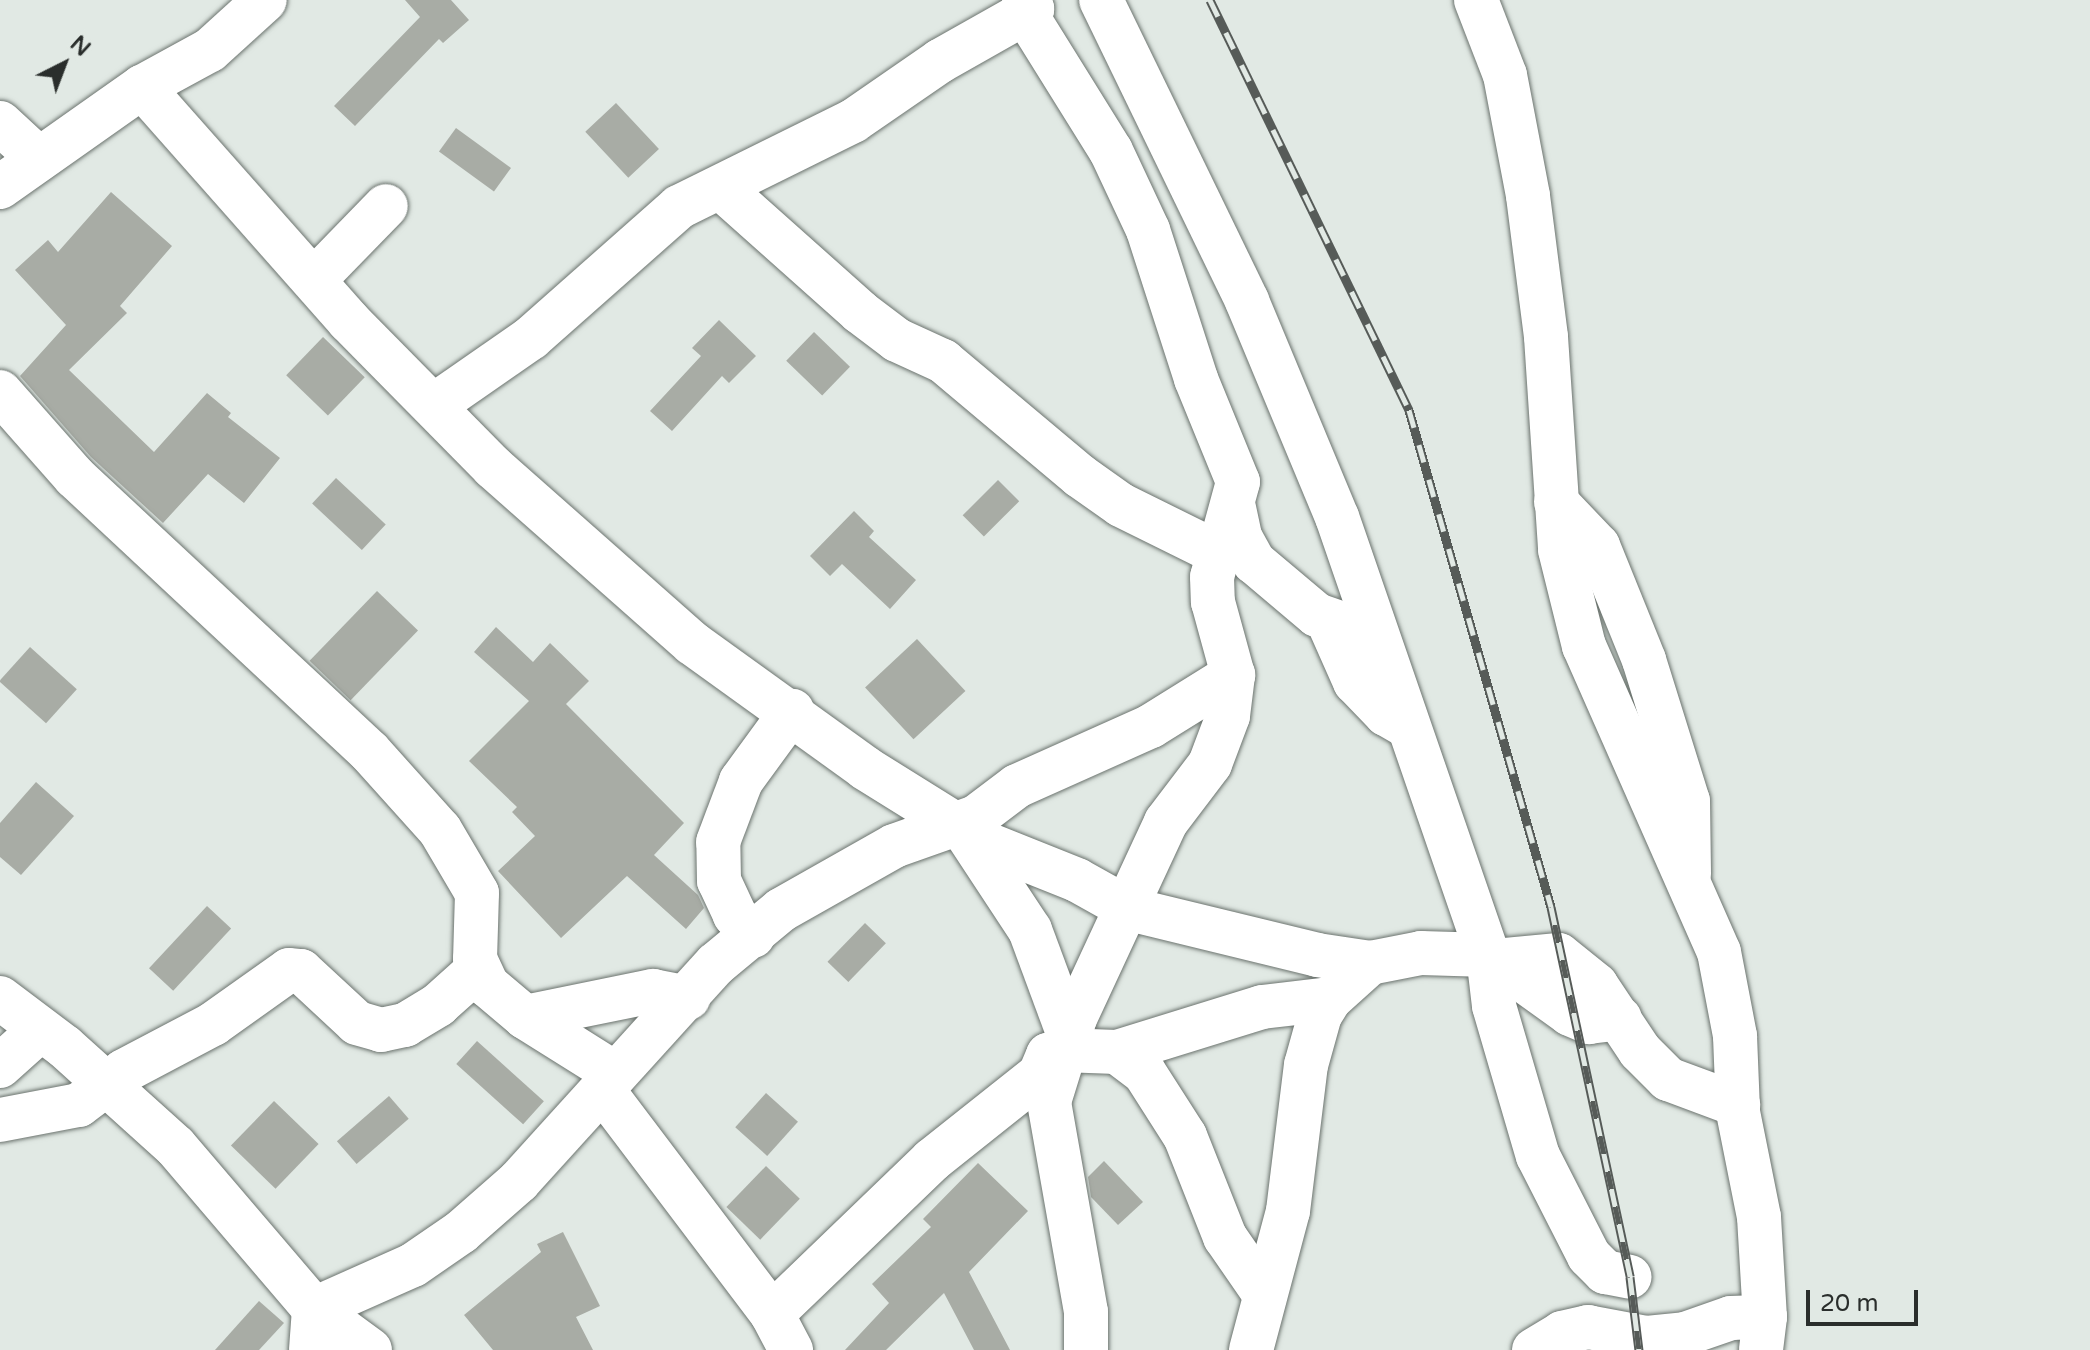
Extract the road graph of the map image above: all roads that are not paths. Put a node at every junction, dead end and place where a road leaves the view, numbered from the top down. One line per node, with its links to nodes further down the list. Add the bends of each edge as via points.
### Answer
1 (265, 0): 5 (street, via 210,50)
2 (1101, 0): 17 (street, via 1247,301 1337,517)
3 (1476, 0): 37 (street, via 1505,75 1528,196 1546,337 1560,550 1584,646 1719,952 1735,1036)
4 (1028, 5): 9 (street, via 853,121); 14 (street, via 1030,21 1111,151 1148,230 1196,379 1234,465)
5 (142, 87): 7 (street); 11 (street)
6 (0, 123): 7 (street)
7 (39, 159): 8 (street)
8 (0, 187)
9 (721, 188): 13 (street, via 679,207 646,232 531,338); 15 (street, via 860,312 897,340 943,361 1080,476 1121,505)
10 (386, 206): 11 (street)
11 (314, 280): 13 (street)
12 (0, 392): 26 (street, via 75,477 369,751 440,830 477,893)
13 (436, 404): 19 (street, via 584,551 692,643)
14 (1234, 508): 15 (street); 16 (street, via 1240,537 1254,562)
15 (1216, 552): 18 (street, via 1213,602)
16 (1328, 621): 17 (street); 20 (street, via 1355,682 1386,714)
17 (1374, 635): 20 (street)
18 (1233, 675): 21 (street, via 1189,697 1151,726 1017,786); 22 (street, via 1219,744 1166,822)
19 (792, 711): 21 (street, via 865,768); 23 (street, via 741,781 718,842 719,881 735,915)
20 (1407, 725): 24 (street)
21 (960, 824): 22 (street, via 987,844 1077,880); 23 (street, via 894,846 833,877); 32 (street, via 1030,930)
22 (1129, 909): 25 (street); 32 (street)
23 (753, 936): 28 (street, via 716,964)
24 (1491, 958): 25 (street, via 1421,953); 37 (street, via 1559,955 1596,985 1640,1051 1668,1079); 39 (street, via 1508,1061 1558,1201 1589,1256 1605,1272)
25 (1370, 963): 29 (street)
26 (477, 970): 30 (street); 36 (street, via 427,1012 405,1025 381,1030 357,1023 301,971 289,970 225,1017 124,1071)
27 (0, 998): 31 (street)
28 (688, 998): 30 (street, via 653,991); 35 (street)
29 (1330, 999): 33 (street, via 1262,1007); 40 (street, via 1306,1065 1288,1211)
30 (525, 1017): 35 (street)
31 (40, 1030): 34 (street); 36 (street)
32 (1067, 1045): 33 (street); 42 (street, via 1048,1055 1040,1074 932,1160); 45 (street, via 1049,1102 1086,1312)
33 (1117, 1052): 40 (street, via 1144,1072 1165,1099 1225,1237)
34 (0, 1066)
35 (609, 1081): 41 (street, via 519,1181 461,1232); 42 (street)
36 (109, 1086): 38 (street, via 79,1105); 41 (street, via 175,1146)
37 (1738, 1105): 43 (street, via 1759,1217)
38 (0, 1120)
39 (1630, 1277)
40 (1265, 1295): 46 (street)
41 (313, 1329): 44 (street)
42 (781, 1332)
43 (1763, 1334): 47 (street, via 1731,1318 1685,1334 1647,1338 1588,1327 1562,1333)
44 (370, 1350)
45 (1086, 1350)
46 (1251, 1350)
47 (1534, 1350)

